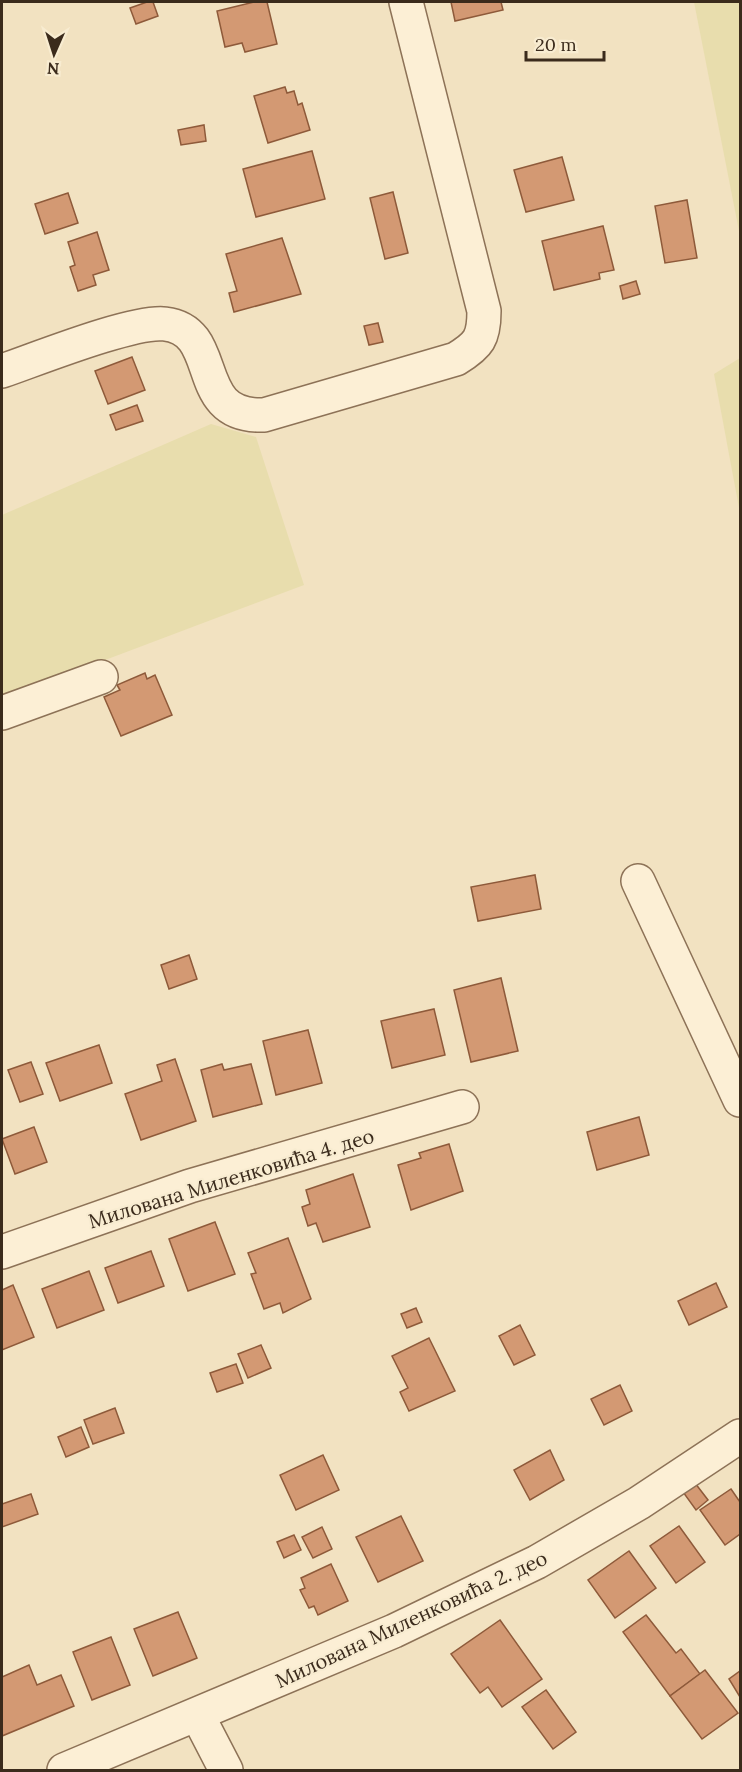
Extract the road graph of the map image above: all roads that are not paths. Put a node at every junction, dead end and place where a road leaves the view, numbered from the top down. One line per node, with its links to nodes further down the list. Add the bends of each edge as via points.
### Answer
1 (406, 2): 2 (street, via 484,311 484,332 473,349 456,359 264,415 244,416 227,407 216,392 203,355 189,334 167,324 142,325)
2 (2, 371)
3 (101, 676): 4 (street)
4 (2, 713)
5 (638, 881): 6 (street)
6 (741, 1100)
7 (462, 1107): 8 (street, Милована Миленковића 4. део, via 190,1186)
8 (2, 1252)
9 (741, 1436): 10 (street, Милована Миленковића 2. део, via 639,1503 537,1562 394,1631)
10 (198, 1716): 11 (street, Милована Миленковића 2. део); 12 (street)
11 (64, 1770)
12 (226, 1770)

